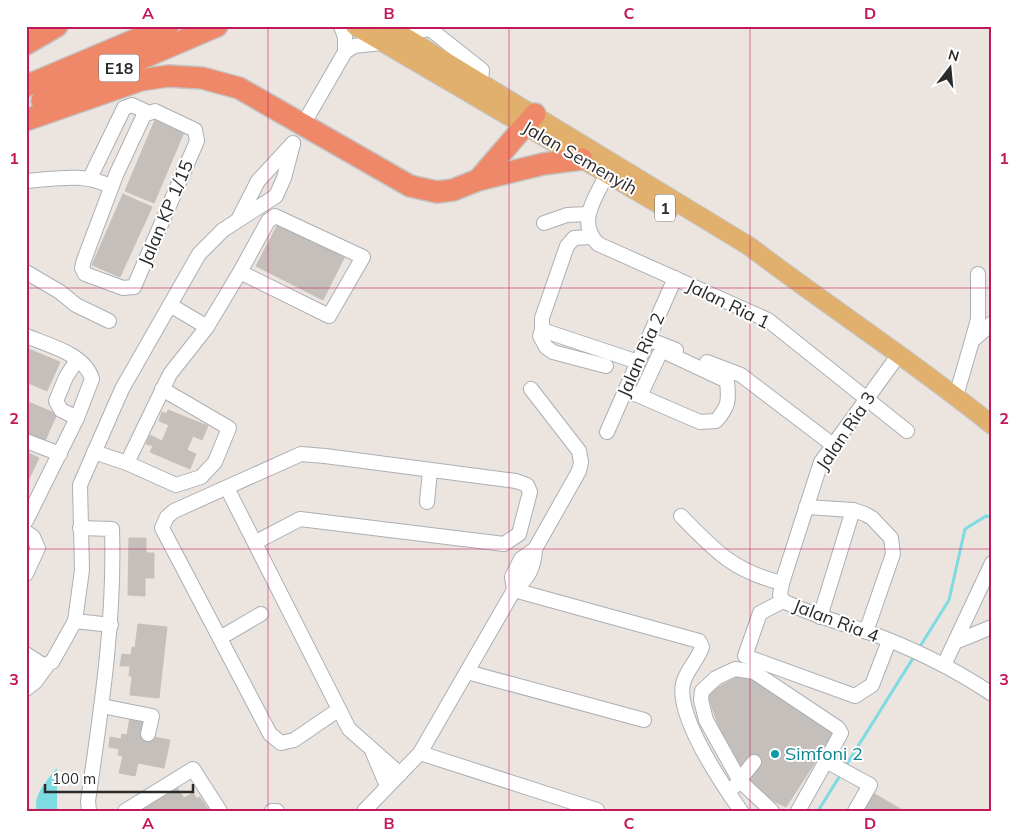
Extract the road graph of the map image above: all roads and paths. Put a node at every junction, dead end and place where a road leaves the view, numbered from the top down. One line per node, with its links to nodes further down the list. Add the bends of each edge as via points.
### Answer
1 (57, 26): 6 (highway)
2 (168, 26): 8 (highway, E18)
3 (341, 26): 7 (street)
4 (215, 27): 9 (highway, E18)
5 (374, 31): 7 (street); 13 (main road, Jalan Semenyih / 1); 13 (main road, Jalan Semenyih / 1, via 407,38 481,82)
6 (26, 44)
7 (345, 52): 11 (street)
8 (26, 86)
9 (26, 108)
10 (147, 112): 16 (street, via 132,105 124,108); 19 (street, Jalan KP 1/15); 19 (street, Jalan KP 1/15, via 155,110 195,130 197,141 134,287 123,288 85,274 82,268)
11 (308, 116)
12 (26, 120): 17 (highway, via 141,80 168,76 202,78 248,92 410,186 437,192 453,190)
13 (530, 120): 14 (main road, Jalan Semenyih / 1); 17 (highway); 28 (main road, Jalan Semenyih / 1, via 749,246)
14 (582, 159): 15 (main road, Jalan Semenyih / 1); 17 (highway, via 543,164)
15 (607, 174): 20 (street); 28 (main road, Jalan Semenyih / 1)
16 (90, 178): 18 (street); 19 (street)
17 (478, 180)
18 (26, 181)
19 (111, 187)
20 (588, 214): 22 (street, via 567,215); 23 (street)
21 (239, 218): 21 (street, via 258,180 296,138 276,196); 29 (street, via 199,254)
22 (544, 223)
23 (590, 237): 27 (street, Jalan Ria 1, via 598,244); 33 (street, via 574,238 567,246 542,318)
24 (26, 272): 30 (street, via 76,305)
25 (240, 272): 25 (street, via 329,316 363,257 275,216 268,221); 32 (street)
26 (978, 274): 36 (street, via 978,320)
27 (676, 278): 35 (street, Jalan Ria 2); 46 (street, Jalan Ria 1, via 768,320)
28 (806, 288): 37 (main road, Jalan Semenyih / 1)
29 (170, 305): 32 (street); 53 (street, via 122,389)
30 (109, 321)
31 (992, 323): 36 (street)
32 (207, 327): 41 (street)
33 (542, 330): 39 (street); 40 (street, via 540,336 553,352)
34 (26, 336): 38 (street)
35 (648, 339): 39 (street, Jalan Ria 2); 52 (street, via 741,375)
36 (972, 341): 45 (street)
37 (900, 353): 45 (main road, Jalan Semenyih / 1); 46 (street, Jalan Ria 3)
38 (77, 360): 47 (street, via 92,379); 47 (street, via 56,401 61,410)
39 (638, 362): 43 (street, Jalan Ria 2)
40 (606, 366)
41 (162, 389): 55 (street); 55 (street, via 229,428 215,462 201,477 176,484)
42 (531, 389): 69 (street, via 579,451 581,462 535,549 521,560 512,577)
43 (626, 390): 44 (street); 50 (street, Jalan Ria 2)
44 (640, 396): 44 (street, via 700,422 716,421 727,408 727,381 663,352)
45 (956, 396): 48 (main road, Jalan Semenyih / 1)
46 (867, 398): 49 (street, Jalan Ria 1); 52 (street, Jalan Ria 3)
47 (77, 418): 54 (street)
48 (992, 425)
49 (907, 431)
50 (607, 432)
51 (26, 440): 54 (street)
52 (833, 445): 59 (street, Jalan Ria 3, via 821,462)
53 (94, 452): 55 (street); 63 (street, via 80,485)
54 (60, 454): 62 (street)
55 (127, 463)
56 (430, 471): 57 (street, via 300,454); 58 (street); 65 (street, via 527,485 530,492 519,534 504,544 300,519)
57 (227, 488): 65 (street); 77 (street, via 174,511 167,516 162,528)
58 (427, 502)
59 (806, 507): 60 (street); 68 (street, Jalan Ria 3)
60 (853, 510): 72 (street); 76 (street, via 872,518 891,538 893,554)
61 (681, 516): 68 (street, via 715,551 737,568)
62 (26, 521)
63 (80, 528): 73 (street, via 82,570); 74 (street, via 112,529 114,580)
64 (26, 532): 67 (street, via 33,537 38,548)
65 (256, 542): 88 (street)
66 (992, 563): 78 (street)
67 (26, 574)
68 (782, 583): 70 (street, Jalan Ria 3, via 780,595)
69 (514, 590): 83 (street); 98 (street, via 699,642 702,647 682,683 682,703 695,734)
70 (783, 601): 72 (street, Jalan Ria 4); 79 (street, via 760,612 745,656 855,696 872,685)
71 (261, 614): 77 (street)
72 (820, 617): 76 (street, Jalan Ria 4)
73 (75, 621): 74 (street); 82 (street)
74 (111, 625): 87 (street)
75 (992, 627): 78 (street)
76 (866, 632): 79 (street, Jalan Ria 4)
77 (220, 638): 88 (street, via 270,734 280,743 294,740)
78 (955, 642): 81 (street)
79 (895, 644): 81 (street, Jalan Ria 4)
80 (26, 654): 82 (street)
81 (944, 665): 86 (street, Jalan Ria 4)
82 (46, 667): 84 (street); 85 (street)
83 (467, 672): 89 (street); 92 (street)
84 (26, 673)
85 (26, 689)
86 (992, 694)
87 (102, 706): 90 (street, via 152,716); 100 (street)
88 (338, 710): 91 (street, via 349,730)
89 (644, 720)
90 (148, 734)
91 (373, 753): 95 (street); 97 (street)
92 (420, 753): 95 (street); 99 (street)
93 (754, 762): 96 (street)
94 (829, 764): 96 (street, via 841,733 838,728 754,672 735,669 716,678 702,691 701,700 706,720); 108 (street); 109 (street, via 870,785)
95 (400, 774): 97 (street)
96 (740, 781): 98 (street); 107 (street)
97 (387, 786): 105 (street)
98 (728, 793): 106 (street)
99 (597, 810)
100 (89, 811)
101 (124, 811): 102 (street, via 193,769)
102 (220, 811)
103 (272, 811): 104 (street)
104 (277, 811)
105 (364, 811)
106 (741, 811)
107 (772, 811)
108 (798, 811)
109 (854, 811)

